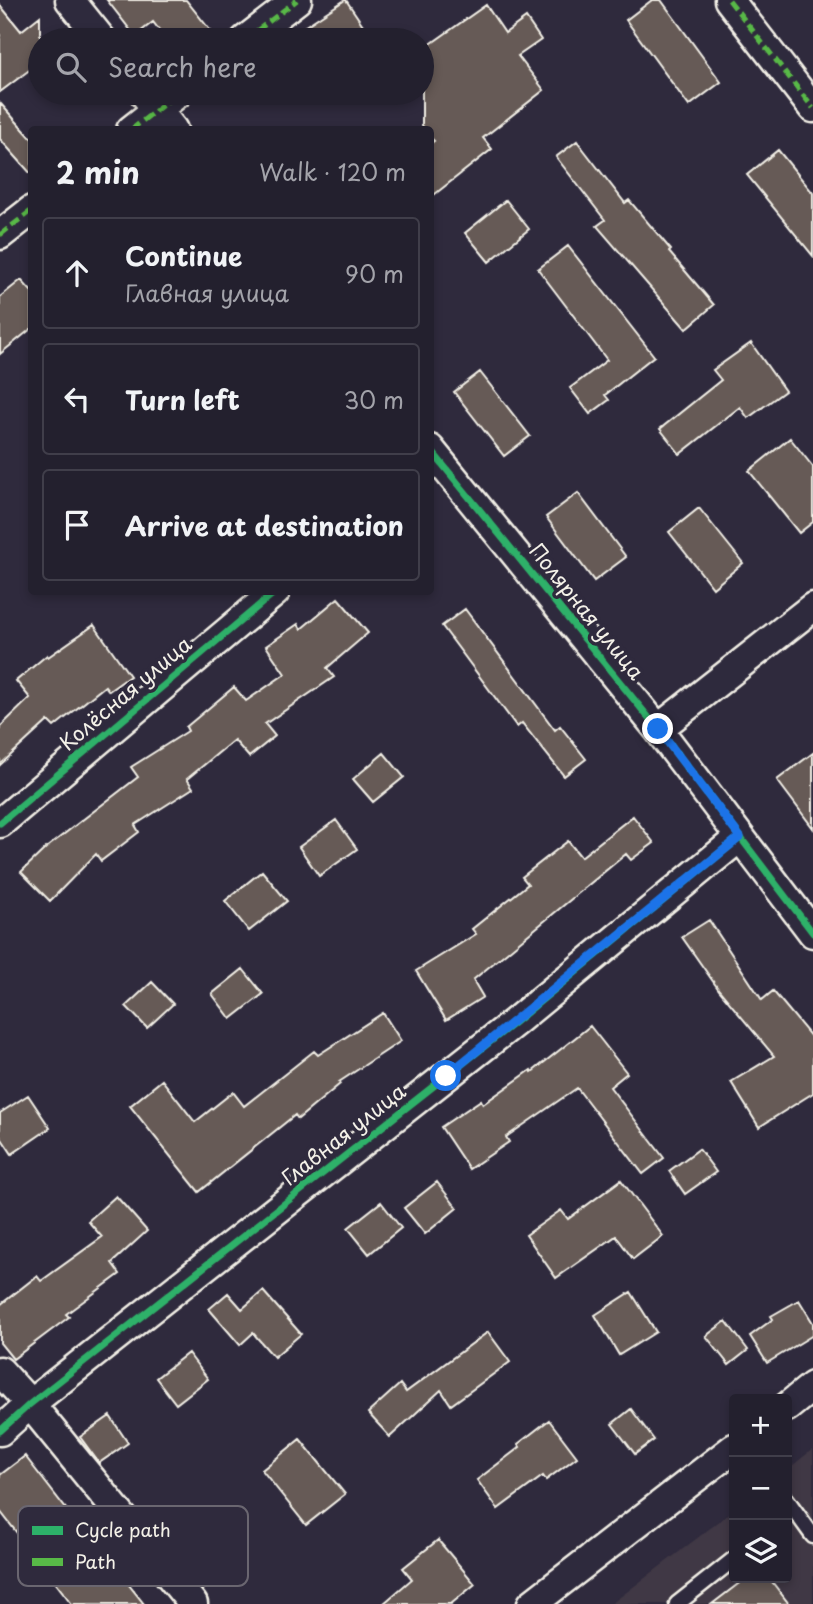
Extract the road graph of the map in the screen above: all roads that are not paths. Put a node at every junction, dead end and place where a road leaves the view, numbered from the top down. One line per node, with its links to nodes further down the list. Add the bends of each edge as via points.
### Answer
1 (71, 0): 4 (street)
2 (297, 0): 5 (street)
3 (729, 0): 7 (street)
4 (93, 28)
5 (261, 28)
6 (163, 106): 8 (street)
7 (813, 108)
8 (136, 126)
9 (28, 213): 10 (street)
10 (0, 235)
11 (434, 458): 14 (street, Полярная улица)
12 (271, 595): 15 (street, Колёсная улица)
13 (813, 607): 14 (street)
14 (658, 729): 16 (street, Полярная улица)
15 (0, 823)
16 (740, 837): 17 (street, Полярная улица); 21 (street, Главная улица, via 515,1022)
17 (805, 918)
18 (0, 1371): 21 (street)
19 (813, 1386): 20 (street)
20 (792, 1403)
21 (30, 1404): 22 (street, Главная улица); 24 (street)
22 (0, 1431)
23 (729, 1452): 30 (street)
24 (113, 1506)
25 (792, 1512): 26 (lane)
26 (813, 1536)
27 (729, 1563): 31 (lane)
28 (178, 1586): 29 (street)
29 (193, 1604)
30 (532, 1604)
31 (677, 1604)

